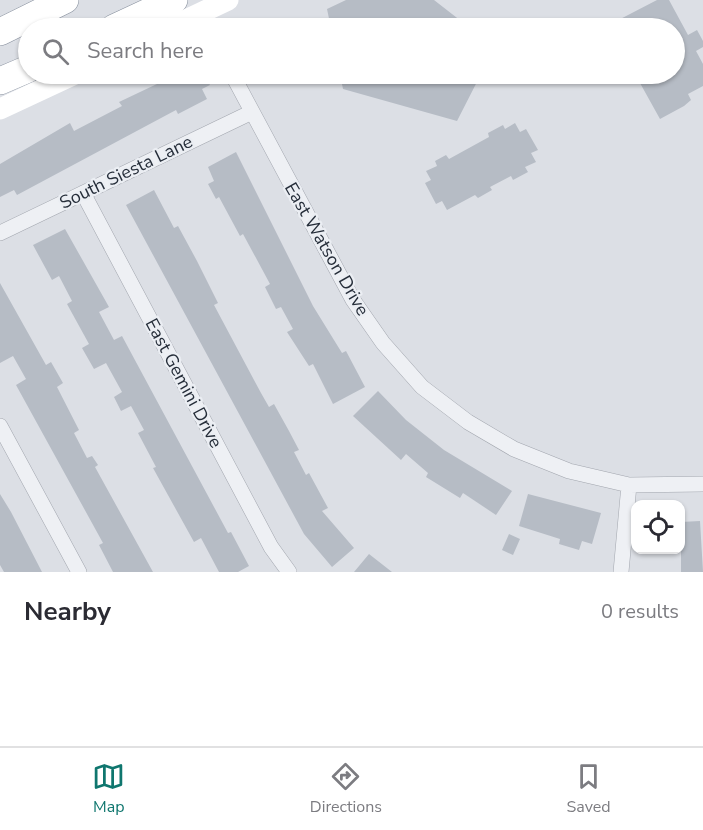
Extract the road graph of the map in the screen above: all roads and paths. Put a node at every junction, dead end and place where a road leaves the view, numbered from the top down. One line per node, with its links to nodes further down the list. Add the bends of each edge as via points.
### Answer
1 (65, 0): 4 (highway)
2 (174, 0): 5 (highway)
3 (228, 0): 6 (main road)
4 (28, 18)
5 (135, 18)
6 (208, 18)
7 (18, 23): 8 (highway)
8 (0, 32)
9 (18, 73): 10 (highway)
10 (0, 81)
11 (54, 84): 13 (main road)
12 (237, 84): 14 (street, East Watson Drive)
13 (0, 110)
14 (252, 112): 15 (street, South Siesta Lane); 19 (street, East Watson Drive, via 353,300 383,343 422,387 468,422 514,449 569,471)
15 (83, 193): 16 (street, South Siesta Lane); 21 (street, East Gemini Drive, via 271,547)
16 (0, 233)
17 (0, 426): 20 (street)
18 (703, 484): 19 (street, East Watson Drive)
19 (629, 485): 22 (street)
20 (79, 572)
21 (289, 572)
22 (621, 572)

